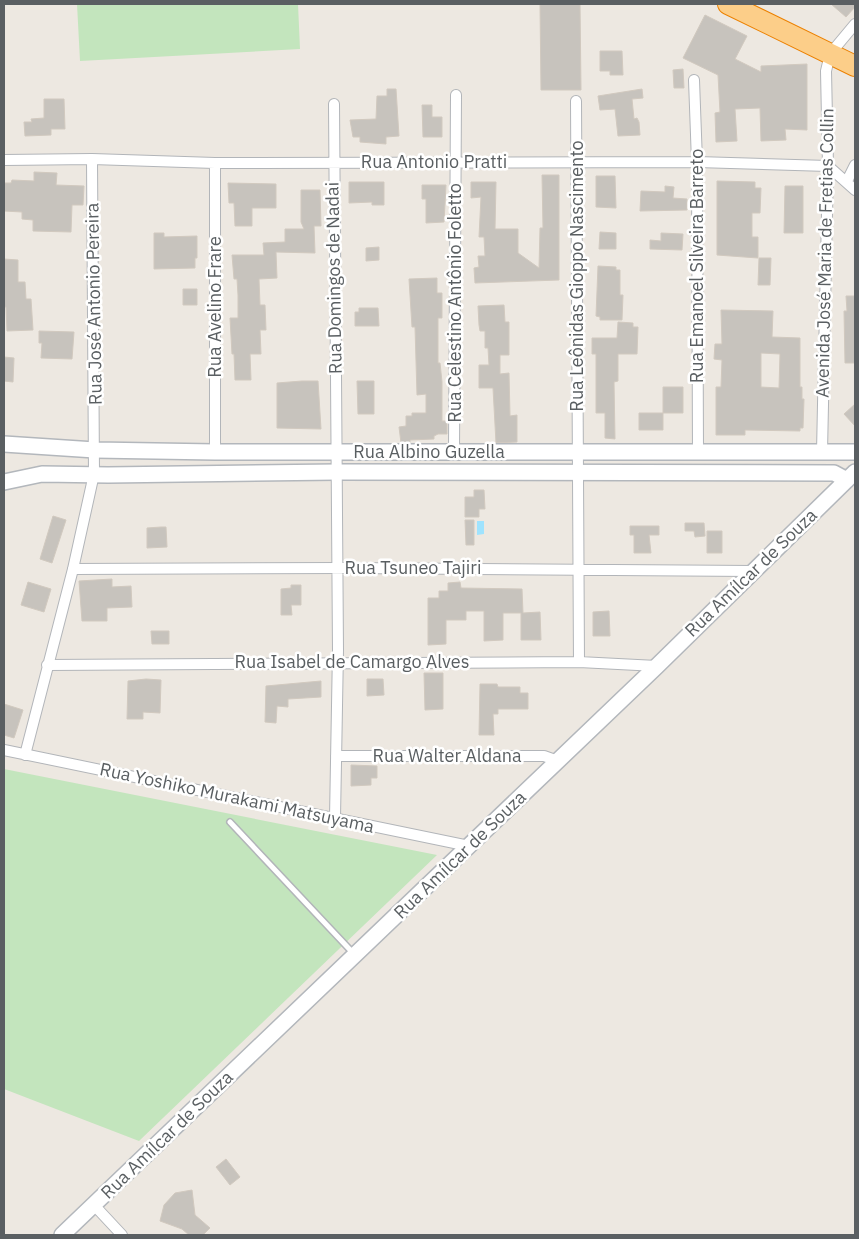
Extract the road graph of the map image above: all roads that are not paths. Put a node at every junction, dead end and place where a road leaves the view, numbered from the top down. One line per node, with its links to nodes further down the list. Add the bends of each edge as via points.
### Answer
1 (728, 4): 3 (highway)
2 (855, 24): 3 (street)
3 (830, 54): 4 (highway); 17 (street, Avenida José Maria de Fretias Collin, via 826,71)
4 (855, 66)
5 (694, 80): 15 (street, Rua Emanoel Silveira Barreto)
6 (456, 95): 13 (street, Rua Celestino Antônio Foletto)
7 (576, 101): 14 (street, Rua Leônidas Gioppo Nascimento)
8 (334, 104): 12 (street, Rua Domingos de Nadai)
9 (92, 159): 10 (street, Rua Antonio Pratti); 11 (street, Rua Antonio Pratti); 21 (street, Rua José Antonio Pereira)
10 (4, 160)
11 (215, 162): 12 (street, Rua Antonio Pratti); 22 (street, Rua Avelino Frare)
12 (333, 162): 13 (street, Rua Antonio Pratti); 23 (street, Rua Domingos de Nadai)
13 (456, 162): 14 (street, Rua Antonio Pratti); 24 (street, Rua Celestino Antônio Foletto)
14 (576, 162): 15 (street, Rua Antonio Pratti); 25 (street, Rua Leônidas Gioppo Nascimento)
15 (697, 162): 17 (street, Rua Antonio Pratti); 26 (street, Rua Emanoel Silveira Barreto)
16 (855, 164): 18 (street)
17 (828, 166): 18 (street); 27 (street, Avenida José Maria de Fretias Collin)
18 (847, 181): 19 (street)
19 (855, 190)
20 (4, 444): 21 (street, Rua Albino Guzella)
21 (95, 450): 22 (street, Rua Albino Guzella); 31 (street, Rua José Antonio Pereira)
22 (215, 452): 23 (street, Rua Albino Guzella)
23 (336, 452): 24 (street, Rua Albino Guzella); 29 (street, Rua Domingos de Nadai)
24 (454, 452): 25 (street, Rua Albino Guzella)
25 (578, 452): 26 (street, Rua Albino Guzella); 30 (street, Rua Leônidas Gioppo Nascimento)
26 (698, 452): 27 (street, Rua Albino Guzella)
27 (822, 452): 28 (street, Rua Albino Guzella)
28 (855, 452)
29 (337, 472): 30 (street, Rua Albino Guzella); 31 (street, Rua Albino Guzella); 34 (street)
30 (578, 472): 32 (street, Rua Albino Guzella, via 834,473); 36 (street, Rua Leônidas Gioppo Nascimento)
31 (94, 474): 33 (street, Rua Albino Guzella, via 42,474); 35 (street)
32 (851, 476): 37 (street, Rua Amílcar de Souza)
33 (4, 482)
34 (336, 568): 35 (street, Rua Tsuneo Tajiri); 36 (street, Rua Tsuneo Tajiri); 38 (street)
35 (73, 569): 40 (street)
36 (577, 570): 37 (street, Rua Tsuneo Tajiri); 39 (street, Rua Leônidas Gioppo Nascimento)
37 (753, 571): 41 (street, Rua Amílcar de Souza)
38 (337, 662): 39 (street, Rua Isabel de Camargo Alves); 40 (street, Rua Isabel de Camargo Alves); 44 (street)
39 (579, 662): 41 (street, Rua Isabel de Camargo Alves)
40 (47, 665): 43 (street)
41 (657, 666): 45 (street, Rua Amílcar de Souza)
42 (4, 750): 43 (street, Rua Yoshiko Murakami Matsuyama)
43 (25, 755): 46 (street, Rua Yoshiko Murakami Matsuyama)
44 (336, 756): 45 (street, Rua Walter Aldana, via 544,756); 46 (street)
45 (558, 761): 48 (street, Rua Amílcar de Souza)
46 (335, 818): 48 (street, Rua Yoshiko Murakami Matsuyama)
47 (230, 822): 49 (lane)
48 (469, 846): 49 (street, Rua Amílcar de Souza)
49 (355, 955): 50 (street, Rua Amílcar de Souza)
50 (94, 1204): 51 (street, Rua Amílcar de Souza); 52 (street)
51 (62, 1235)
52 (122, 1235)

